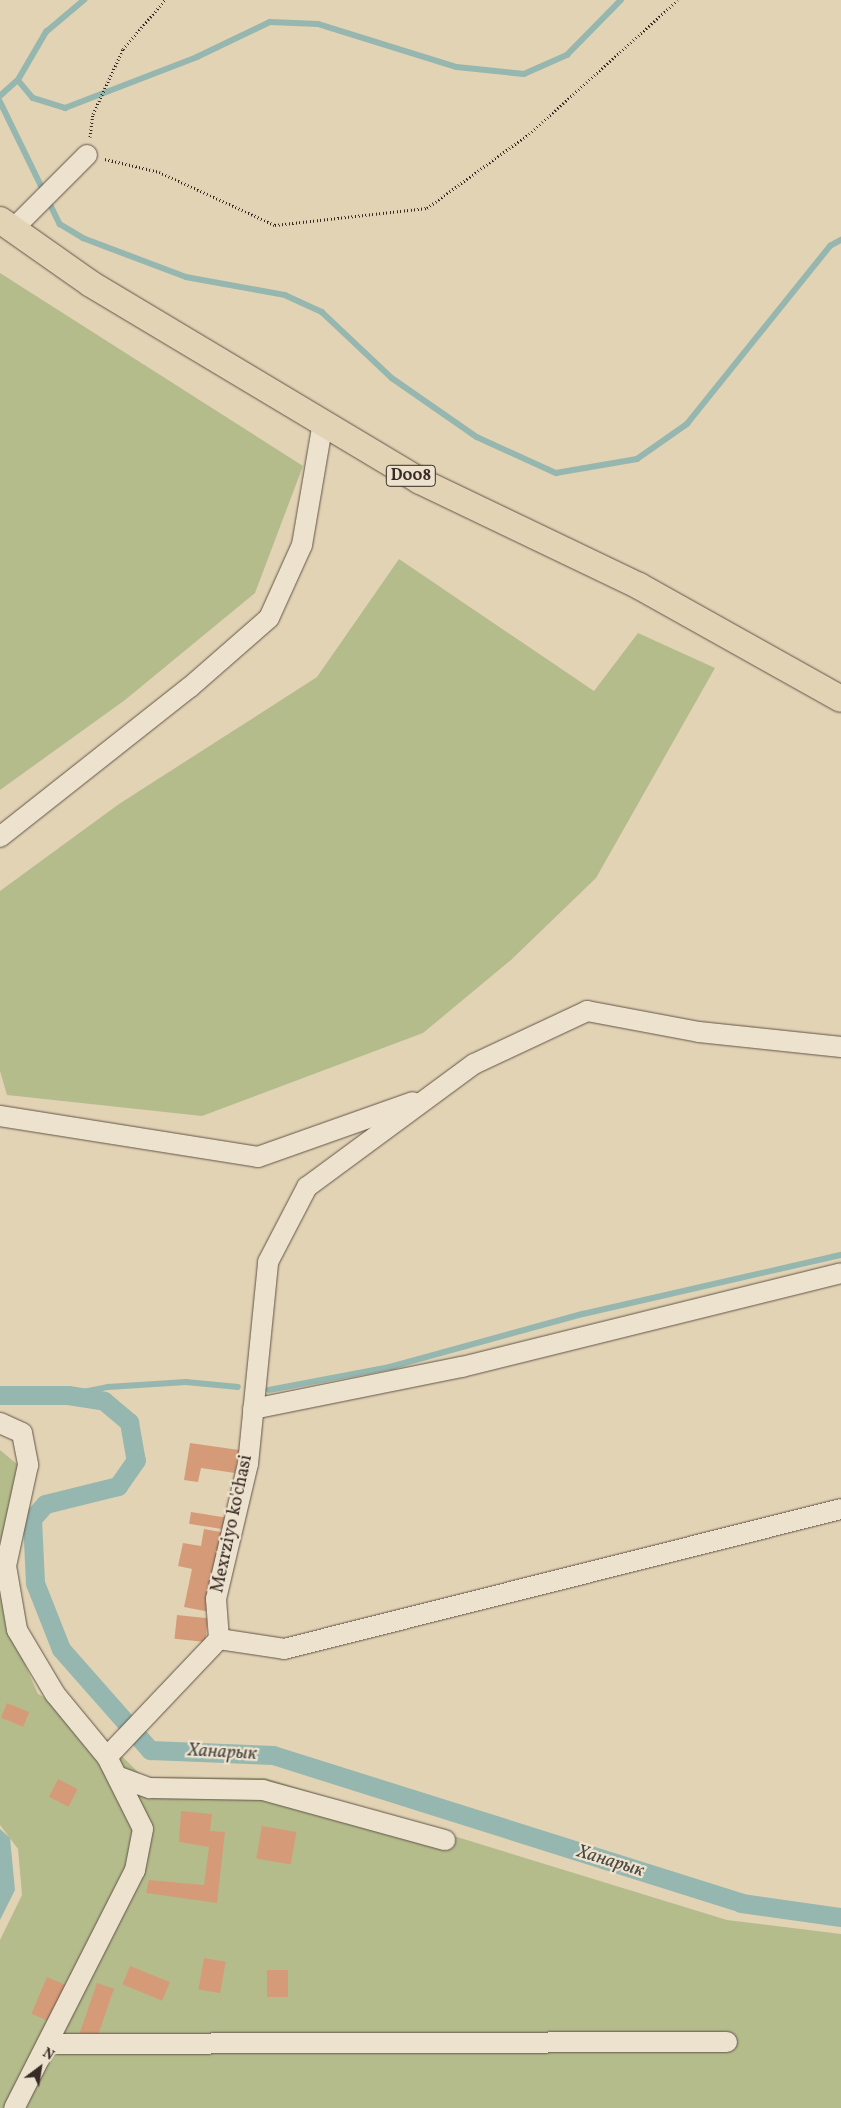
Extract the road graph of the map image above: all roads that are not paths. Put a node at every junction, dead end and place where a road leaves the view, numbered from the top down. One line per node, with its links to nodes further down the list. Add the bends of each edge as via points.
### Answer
1 (82, 160): 2 (street)
2 (6, 225): 3 (main road, D008, via 91,284)
3 (323, 422): 4 (main road, D008, via 420,481 640,586); 5 (street, via 302,545 268,618 189,688)
4 (841, 699)
5 (0, 837)
6 (841, 1047): 7 (street, Mexrziyo ko'chasi, via 699,1032 588,1011 474,1064)
7 (436, 1094): 8 (street, via 258,1157); 10 (street, Mexrziyo ko'chasi, via 306,1187 268,1262 259,1321)
8 (0, 1116)
9 (841, 1273): 10 (street, via 462,1367)
10 (253, 1410): 13 (street, Mexrziyo ko'chasi, via 248,1464 216,1599)
11 (0, 1423): 14 (street, via 22,1433 28,1464 6,1566 17,1630 55,1694)
12 (841, 1509): 13 (street, via 284,1649)
13 (219, 1638): 14 (street)
14 (107, 1757): 15 (street)
15 (119, 1777): 16 (street, via 150,1788 263,1790); 18 (street, via 143,1829 135,1870)
16 (445, 1840)
17 (727, 2042): 18 (street)
18 (46, 2044): 19 (street)
19 (14, 2108)

